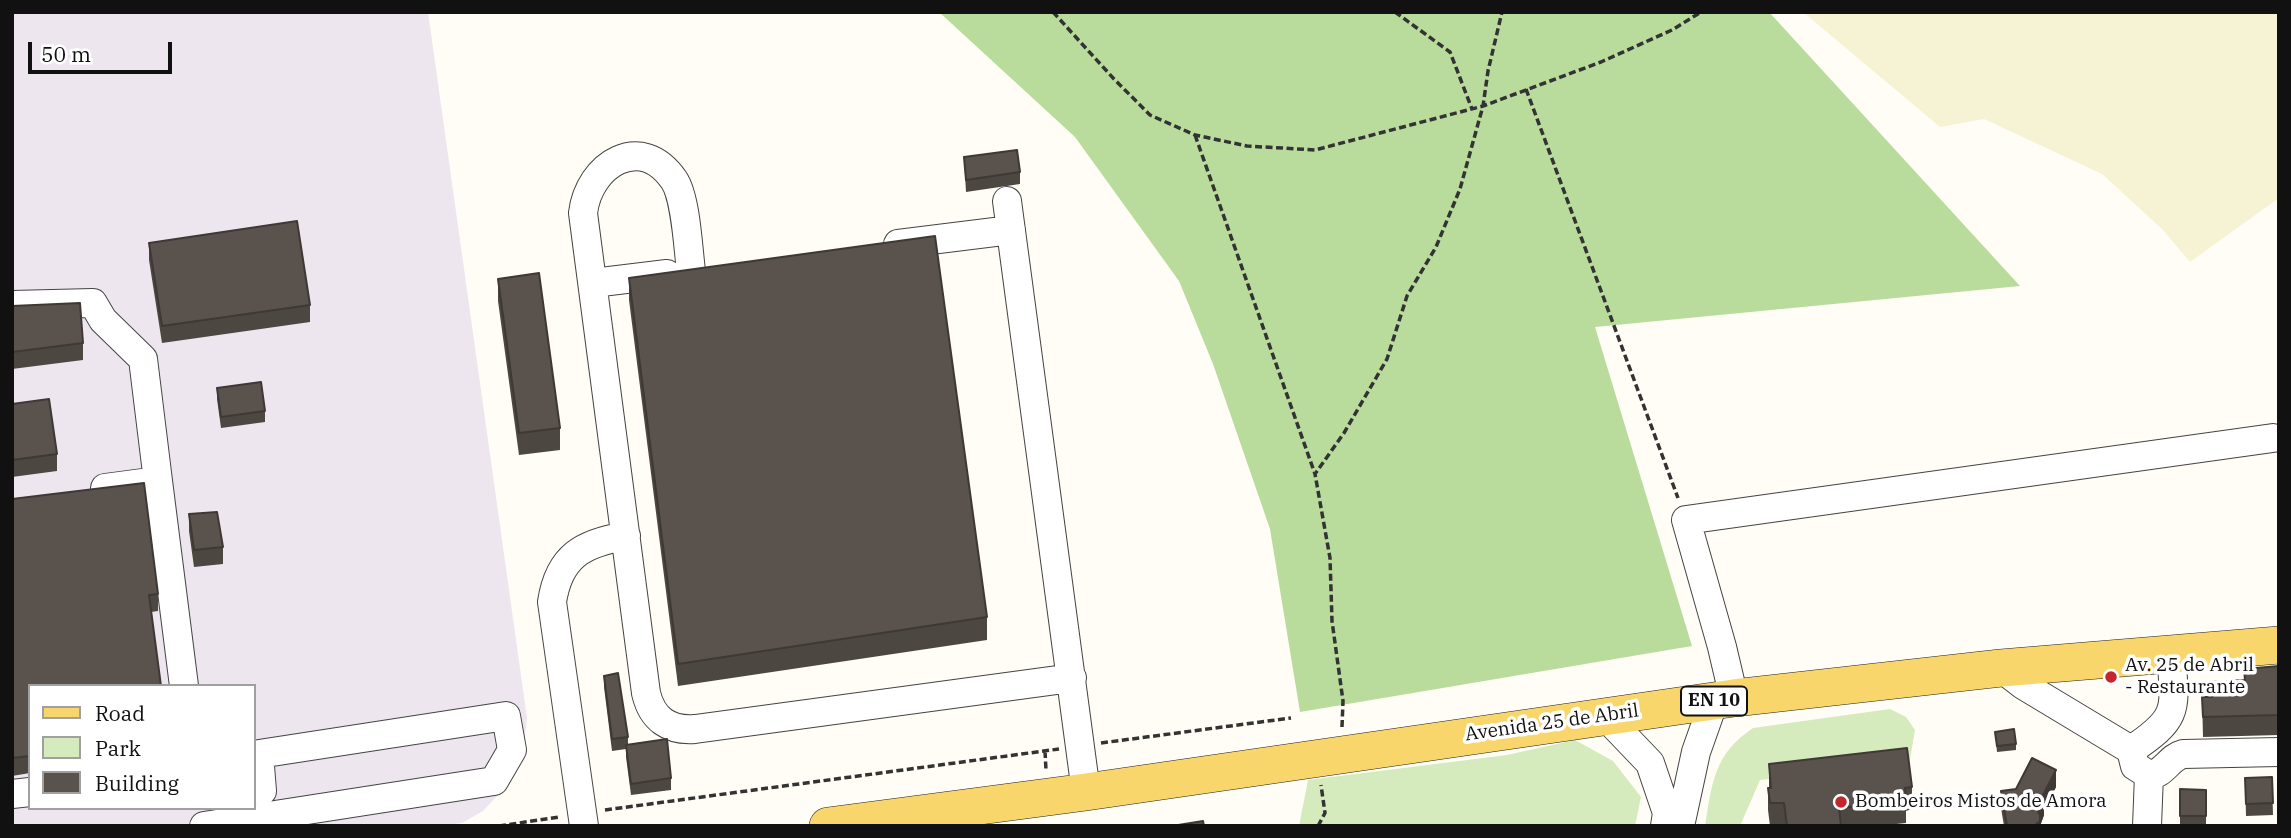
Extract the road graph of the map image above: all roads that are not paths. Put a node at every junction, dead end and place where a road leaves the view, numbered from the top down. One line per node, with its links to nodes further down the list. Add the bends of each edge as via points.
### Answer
1 (1007, 201): 2 (street)
2 (1011, 230): 3 (street); 13 (street)
3 (878, 247)
4 (593, 283): 4 (street, via 583,213 591,184 611,162 626,157 655,162 676,182 703,270); 9 (street)
5 (12, 305): 7 (street, via 93,303 103,320 143,359)
6 (2273, 439): 15 (street, via 1686,520 1722,647)
7 (158, 481): 8 (street); 14 (street)
8 (78, 491)
9 (626, 536): 13 (street, via 648,700 661,721 677,729); 24 (street, via 591,544 574,555 554,591 553,612)
10 (2279, 645): 11 (main road, Avenida 25 de Abril / EN 10)
11 (2171, 653): 12 (main road, Avenida 25 de Abril / EN 10); 17 (street, via 2171,714 2155,734)
12 (2001, 668): 15 (main road, Avenida 25 de Abril / EN 10); 17 (street)
13 (1072, 678): 23 (street)
14 (184, 684)
15 (1724, 700): 16 (main road, Avenida 25 de Abril / EN 10); 18 (street)
16 (1605, 716): 20 (street); 23 (main road, Avenida 25 de Abril / EN 10, via 1330,765)
17 (2131, 750): 21 (street, via 2135,766)
18 (1696, 752): 20 (street); 29 (street)
19 (2279, 752): 21 (street, via 2183,754 2162,772)
20 (1650, 762): 28 (street, via 1667,813)
21 (2149, 775): 30 (street)
22 (262, 790): 25 (street, via 259,754 506,716 512,750 494,781)
23 (1086, 792): 27 (main road, Avenida 25 de Abril / EN 10)
24 (583, 819)
25 (241, 823): 26 (street)
26 (203, 826)
27 (828, 826)
28 (1665, 826)
29 (1680, 826)
30 (2147, 826)

